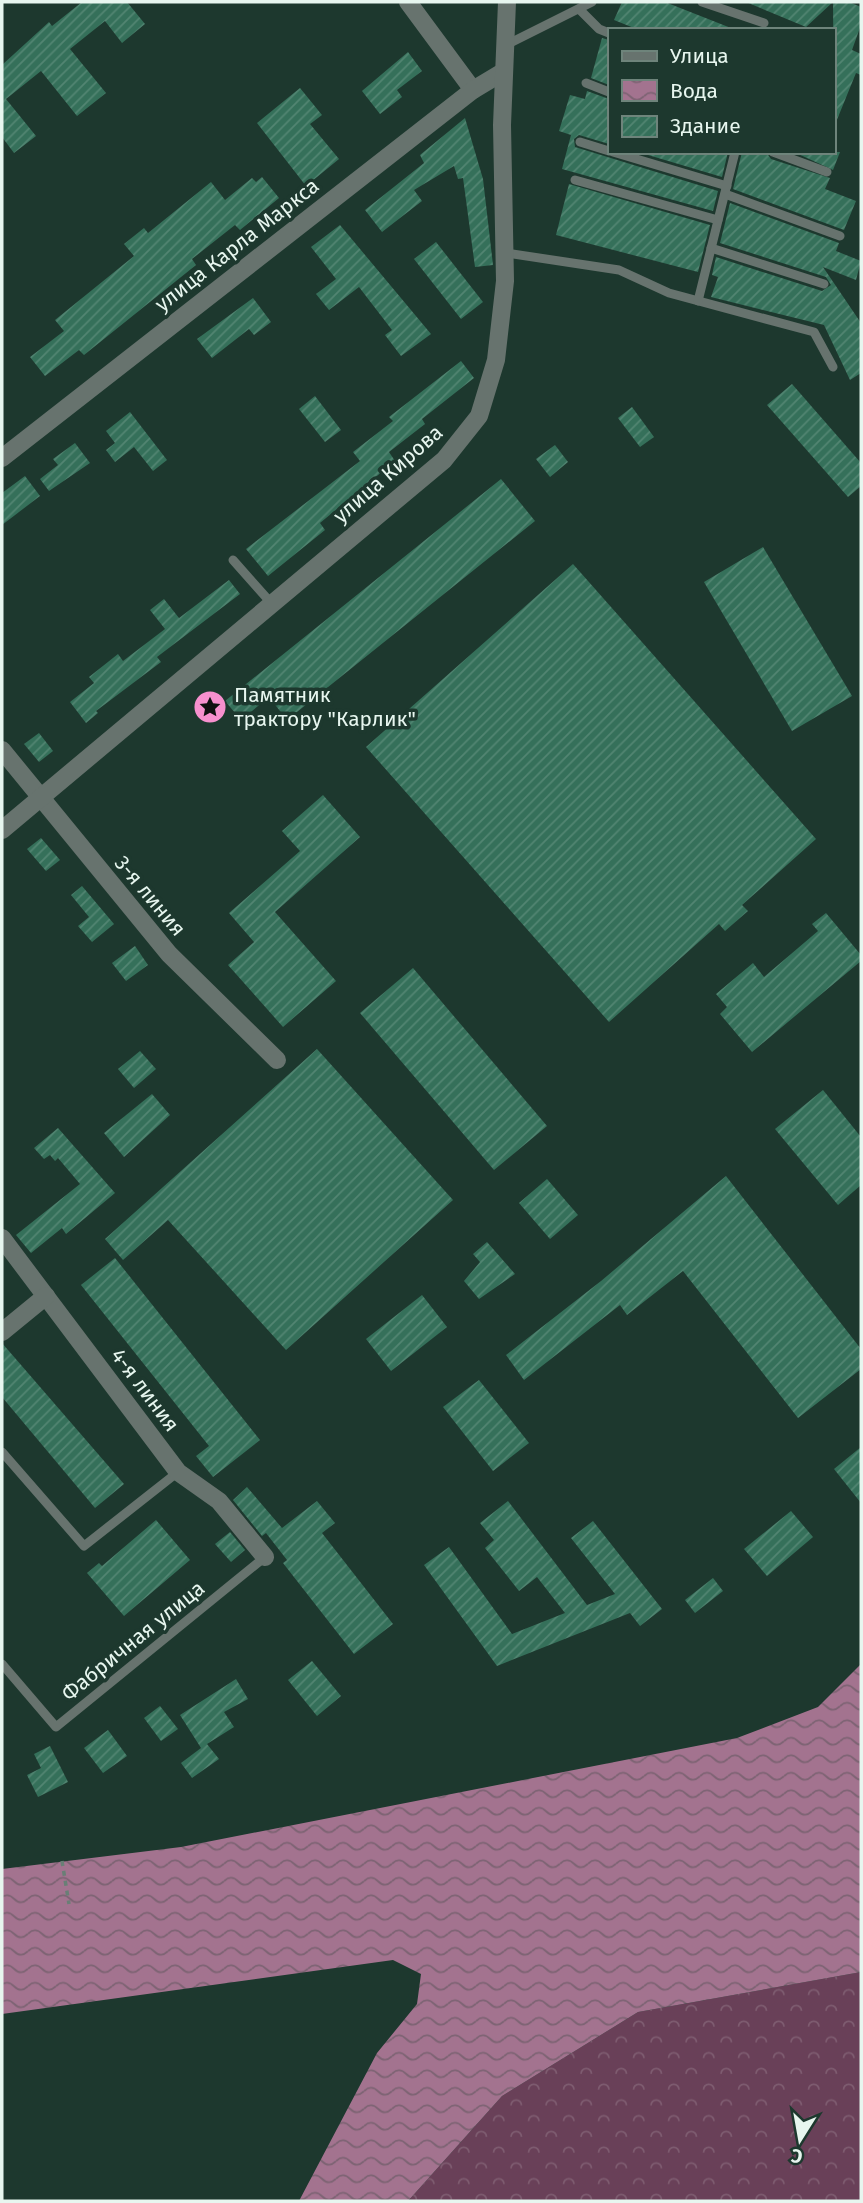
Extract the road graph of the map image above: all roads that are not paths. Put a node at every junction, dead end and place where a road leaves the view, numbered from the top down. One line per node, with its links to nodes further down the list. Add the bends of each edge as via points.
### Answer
1 (408, 2): 11 (street)
2 (507, 2): 8 (street, улица Кирова)
3 (592, 2): 5 (lane)
4 (702, 2): 6 (lane)
5 (579, 9): 7 (lane); 8 (lane)
6 (764, 23)
7 (608, 33)
8 (504, 46): 9 (street, улица Кирова)
9 (503, 72): 11 (street, улица Карла Маркса); 24 (street, улица Кирова)
10 (586, 83): 12 (lane)
11 (473, 90): 28 (street, улица Карла Маркса)
12 (608, 92)
13 (580, 142): 14 (lane)
14 (608, 151)
15 (617, 154): 20 (lane)
16 (735, 154): 20 (lane)
17 (778, 154): 18 (lane)
18 (827, 172)
19 (575, 180): 21 (lane)
20 (726, 190): 21 (lane); 22 (lane)
21 (718, 220): 23 (lane)
22 (840, 236)
23 (711, 248): 25 (lane); 26 (lane)
24 (506, 253): 26 (lane, via 619,271); 30 (street, улица Кирова, via 496,360 479,416 444,460)
25 (824, 284)
26 (698, 301): 27 (lane, via 814,332)
27 (833, 367)
28 (2, 458)
29 (233, 560): 30 (lane)
30 (272, 604): 32 (street, улица Кирова)
31 (2, 750): 32 (street, 3-я линия)
32 (39, 798): 33 (street, улица Кирова); 34 (street, 3-я линия, via 169,954)
33 (2, 830)
34 (277, 1060)
35 (2, 1238): 36 (street, 4-я линия)
36 (46, 1296): 37 (street); 39 (street, 4-я линия)
37 (2, 1332)
38 (2, 1452): 39 (lane, via 84,1546)
39 (178, 1472): 40 (street, 4-я линия, via 219,1501)
40 (265, 1557): 41 (lane, Фабричная улица, via 56,1727)
41 (2, 1664)

